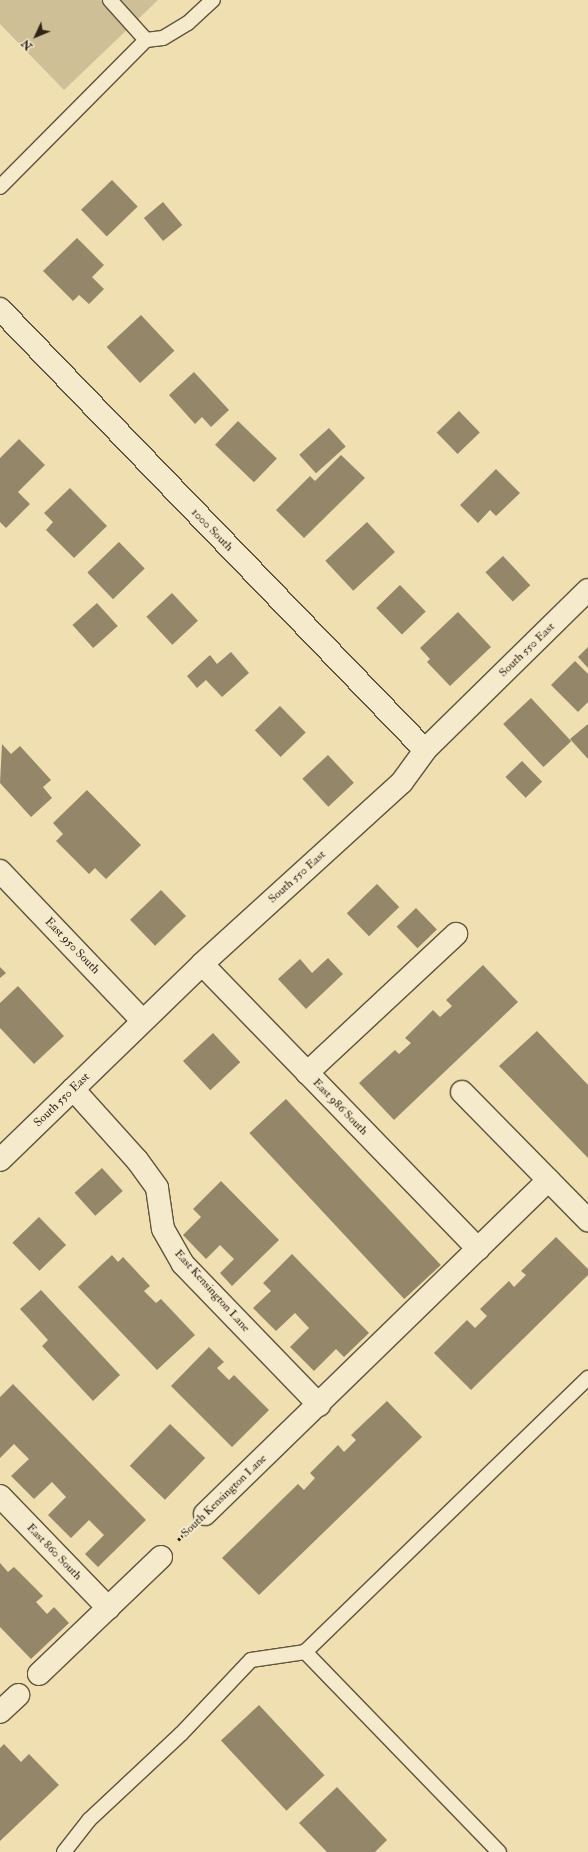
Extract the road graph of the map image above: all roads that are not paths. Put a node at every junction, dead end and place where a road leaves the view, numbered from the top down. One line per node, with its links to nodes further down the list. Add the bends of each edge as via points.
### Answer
1 (110, 0): 3 (lane)
2 (213, 0): 3 (lane, via 188,23 163,38)
3 (146, 40): 4 (lane)
4 (0, 187)
5 (0, 310): 7 (street, 1000 South)
6 (588, 590): 7 (street, South 550 East)
7 (425, 750): 10 (street, South 550 East, via 402,782)
8 (0, 871): 11 (street, East 950 South)
9 (456, 934): 12 (street)
10 (202, 964): 11 (street, South 550 East); 12 (street, East 986 South)
11 (143, 1021): 13 (street, South 550 East)
12 (307, 1073): 18 (street, East 986 South)
13 (73, 1089): 15 (street, South 550 East); 20 (street, East Kensington Lane, via 137,1160 157,1188 162,1229 183,1264)
14 (462, 1092): 16 (street)
15 (0, 1160)
16 (549, 1180): 17 (street); 18 (street, South Kensington Lane)
17 (588, 1220)
18 (478, 1249): 20 (street, South Kensington Lane)
19 (588, 1378): 25 (lane)
20 (319, 1404): 22 (street, South Kensington Lane)
21 (0, 1496): 24 (street, East 860 South)
22 (205, 1514)
23 (161, 1557): 24 (street)
24 (108, 1608): 26 (street)
25 (305, 1652): 29 (lane, via 251,1660 181,1734 89,1820); 30 (lane)
26 (39, 1674)
27 (18, 1695): 28 (street)
28 (0, 1712)
29 (64, 1852)
30 (499, 1852)

